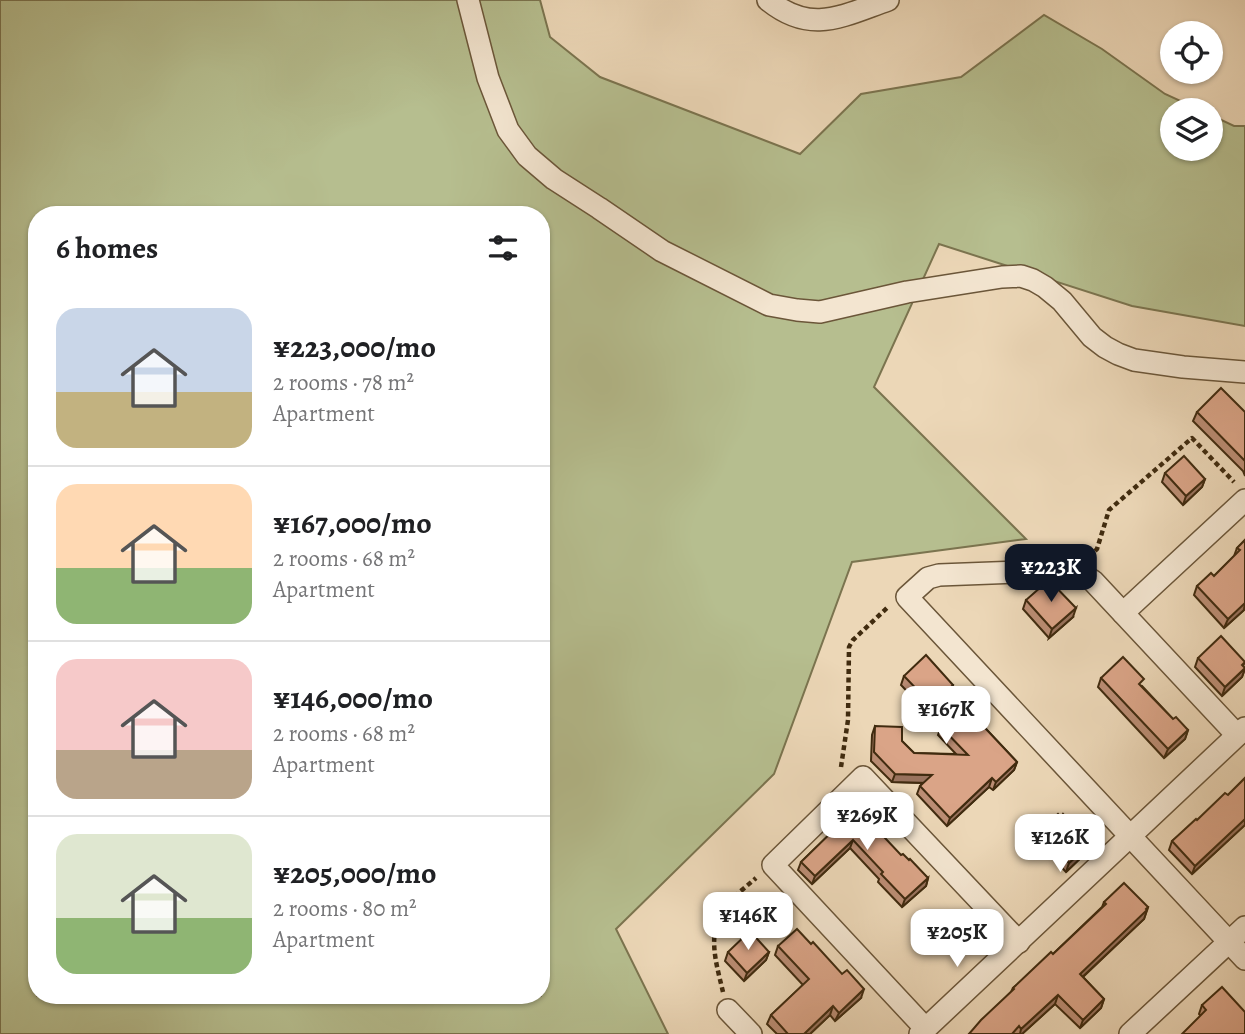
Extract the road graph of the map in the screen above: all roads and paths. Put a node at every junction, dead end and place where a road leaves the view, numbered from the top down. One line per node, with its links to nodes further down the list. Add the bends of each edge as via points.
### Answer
1 (468, 0): 4 (street, via 488,78 509,130 527,156 662,251 769,305 820,312 907,292 1021,276 1045,287 1093,337 1118,354 1134,360)
2 (768, 0): 3 (street, via 808,20 835,18)
3 (888, 0)
4 (1245, 372)
5 (1241, 492): 6 (path, via 1192,438 1109,510 1097,549); 8 (street)
6 (1080, 572): 7 (street, via 939,575 928,578); 8 (street)
7 (906, 597): 10 (path, via 896,600 849,646 848,720 841,768); 11 (street)
8 (1124, 613): 9 (street)
9 (1241, 732): 11 (street)
10 (844, 796): 12 (street); 14 (street, via 863,777)
11 (1130, 838): 13 (street); 14 (street)
12 (773, 865): 16 (path, via 728,904 716,924 713,947); 17 (street)
13 (1237, 934): 15 (street); 19 (street)
14 (1019, 942): 17 (street)
15 (1245, 959)
16 (728, 1010): 18 (street)
17 (922, 1031)
18 (751, 1034)
19 (1130, 1034)

